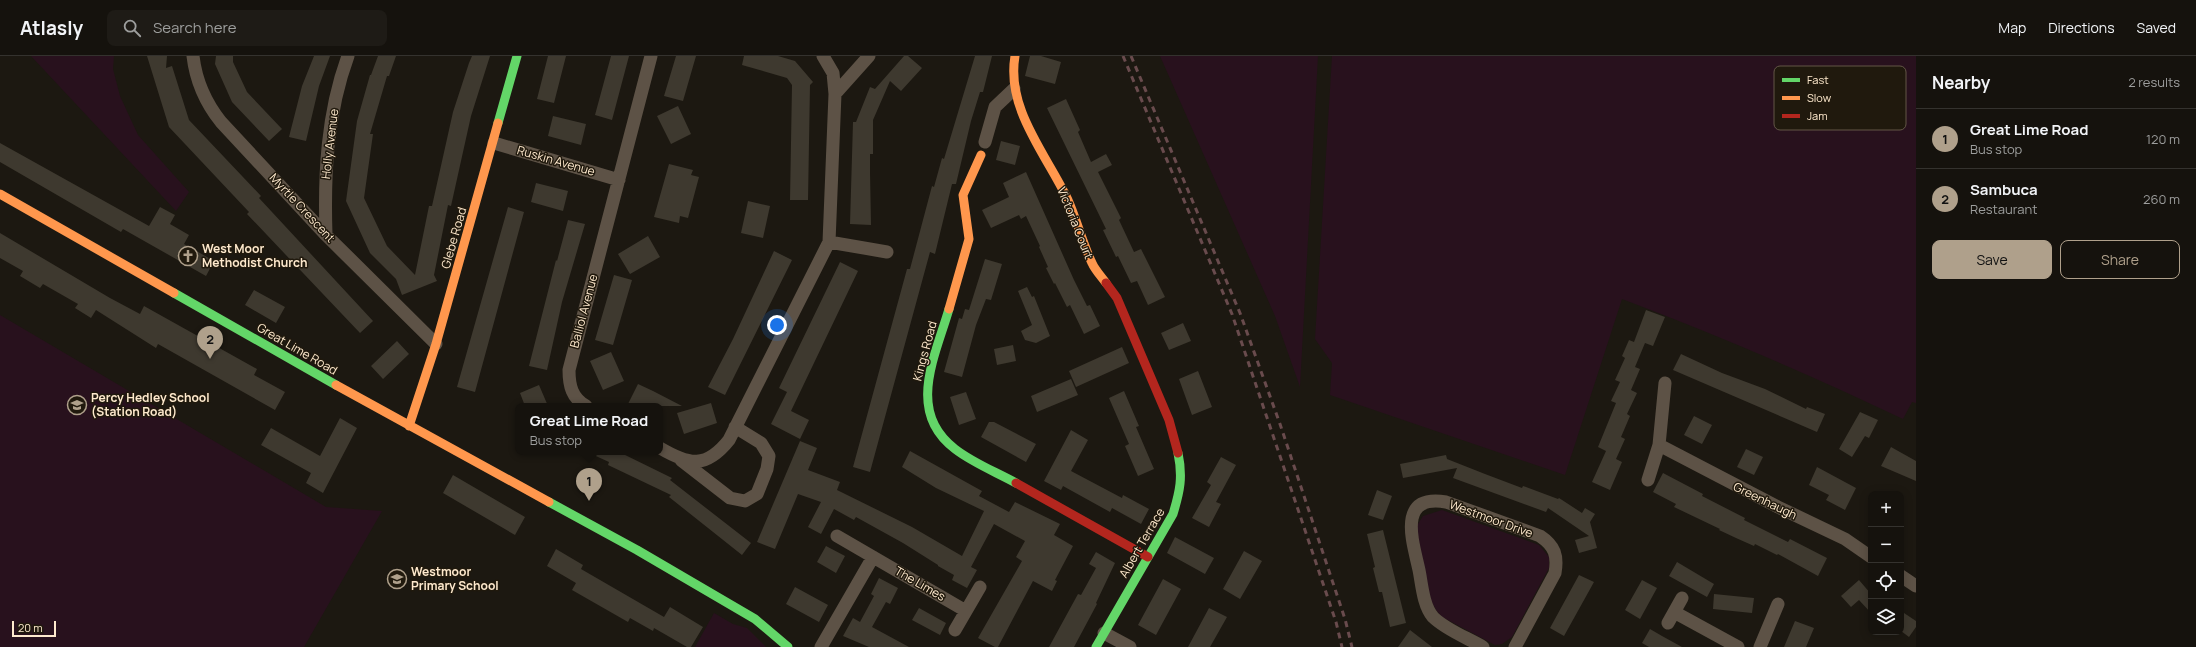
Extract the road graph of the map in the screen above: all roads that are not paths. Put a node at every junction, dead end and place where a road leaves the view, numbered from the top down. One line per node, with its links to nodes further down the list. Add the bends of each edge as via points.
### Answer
1 (193, 56): 15 (street, Myrtle Crescent, via 200,89 213,112)
2 (348, 56): 15 (street, Holly Avenue, via 334,107 327,149)
3 (517, 56): 11 (street, Glebe Road)
4 (651, 56): 13 (street, Balliol Avenue)
5 (823, 56): 9 (street, via 833,72)
6 (869, 56): 9 (street)
7 (1016, 56): 8 (street, Victoria Court, via 1013,68)
8 (1014, 89): 10 (street, via 995,107); 21 (street, Victoria Court, via 1033,137 1068,200 1092,264 1117,298)
9 (835, 94): 16 (street)
10 (985, 142)
11 (494, 143): 13 (street, Ruskin Avenue); 18 (street, Glebe Road)
12 (981, 155): 31 (street, Kings Road, via 963,196 969,239 927,384 926,399 932,423 946,442 956,450)
13 (619, 180): 20 (street, Balliol Avenue, via 569,370 569,386)
14 (0, 194): 22 (street, Great Lime Road)
15 (326, 235): 18 (street, Myrtle Crescent)
16 (829, 242): 17 (street); 23 (street)
17 (887, 252)
18 (436, 344): 22 (street, Glebe Road)
19 (1665, 383): 24 (street)
20 (581, 403)
21 (1169, 420): 31 (street, Albert Terrace, via 1182,471 1180,490 1173,514)
22 (409, 426): 40 (street, Great Lime Road, via 731,604 755,619)
23 (735, 427): 26 (street, via 720,451 706,459); 26 (street, via 761,443 768,456 767,469 758,494 745,501 730,498)
24 (1659, 445): 27 (street); 29 (street, Greenhaugh, via 1778,508 1845,539)
25 (663, 450): 26 (street)
26 (681, 460)
27 (1648, 480)
28 (837, 536): 30 (street, The Limes)
29 (1868, 555)
30 (873, 557): 37 (street, The Limes); 41 (street)
31 (1148, 557): 39 (street, Albert Terrace)
32 (1904, 578): 33 (street)
33 (1916, 586)
34 (980, 587): 37 (street)
35 (1682, 598): 46 (street, via 1671,618)
36 (1778, 604): 47 (street)
37 (966, 611): 38 (street)
38 (955, 630)
39 (1104, 633): 42 (street, Albert Terrace); 43 (street)
40 (788, 647)
41 (821, 647)
42 (1096, 647)
43 (1130, 647)
44 (1483, 647): 45 (street, Westmoor Drive, via 1441,623 1426,604 1410,525 1416,510 1425,503 1446,502 1540,536 1552,546 1557,561 1555,573)
45 (1515, 647)
46 (1738, 647)
47 (1760, 647)

